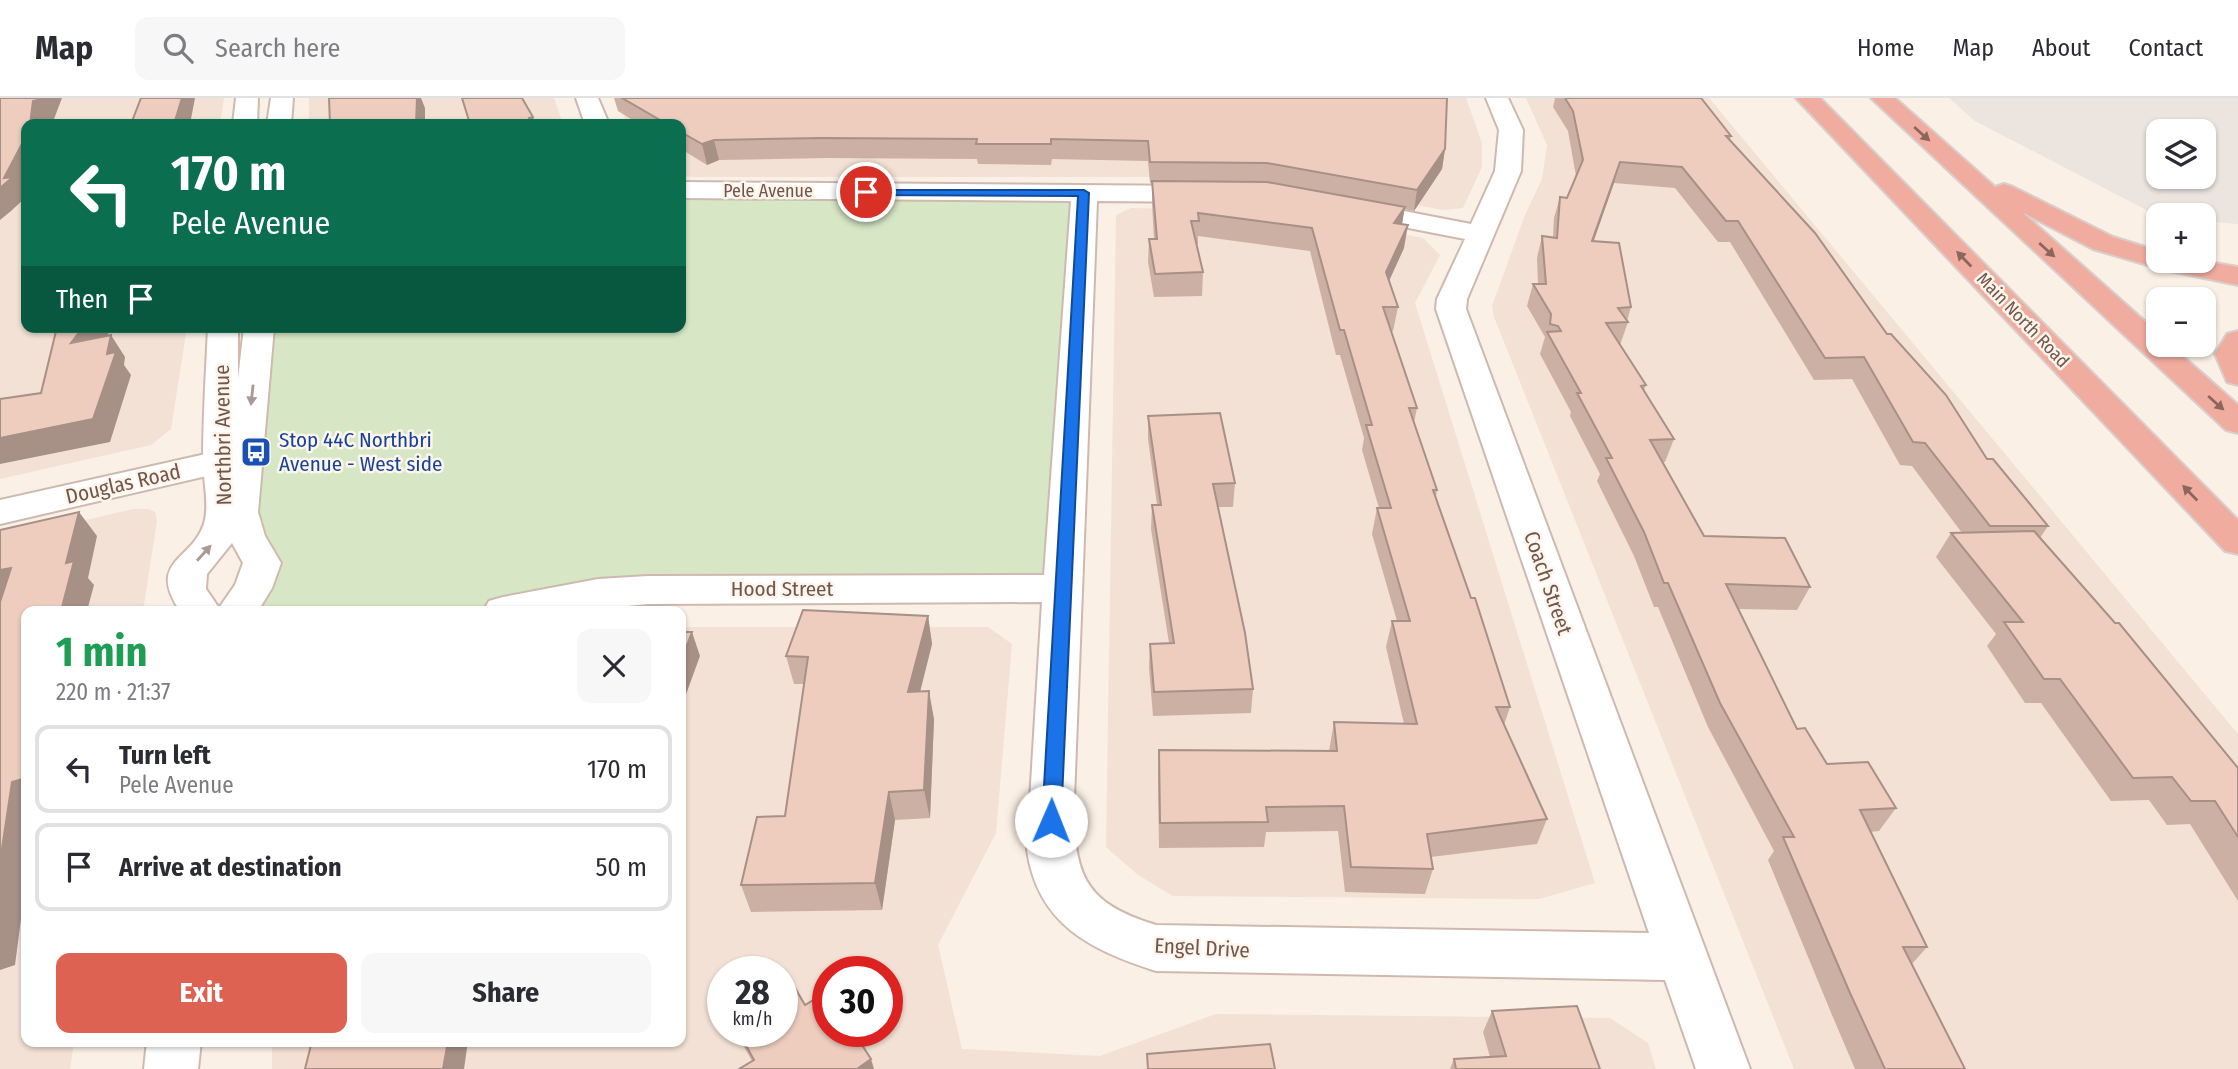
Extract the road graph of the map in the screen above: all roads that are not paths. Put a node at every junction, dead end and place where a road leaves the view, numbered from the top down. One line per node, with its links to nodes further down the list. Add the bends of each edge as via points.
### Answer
1 (247, 98): 7 (street)
2 (282, 98): 8 (street)
3 (587, 98): 9 (street)
4 (1497, 98): 15 (street, Coach Street, via 1511,130 1508,171)
5 (1807, 98): 26 (highway, Main North Road, one-way to 5)
6 (1882, 98): 10 (highway, one-way to 10)
7 (245, 119)
8 (280, 119)
9 (595, 119)
10 (1962, 170): 16 (highway, via 2079,233); 23 (highway, one-way to 23)
11 (686, 190): 12 (street, Pele Avenue)
12 (1084, 193): 13 (street, Pele Avenue); 27 (street, Engel Drive)
13 (1223, 194)
14 (1321, 203): 15 (street)
15 (1481, 234): 31 (street, Coach Street, via 1451,309)
16 (2146, 257)
17 (2216, 272): 18 (highway)
18 (2238, 276)
19 (223, 333): 24 (street, Northbri Avenue)
20 (258, 333): 24 (street, Northbri Avenue, one-way to 24)
21 (2238, 340): 22 (highway, via 2231,354)
22 (2238, 375)
23 (2238, 423)
24 (233, 459): 25 (street, Douglas Road); 28 (street, Northbri Avenue, one-way to 24, via 187,592 188,571 215,541 224,518); 29 (street, Northbri Avenue, via 240,512 262,563)
25 (0, 512)
26 (2238, 542)
27 (1063, 588): 30 (street, Hood Street, via 648,590 598,593); 31 (street, Engel Drive, via 1051,799 1053,864 1084,915 1117,937 1173,949)
28 (197, 606)
29 (240, 606)
30 (529, 606)
31 (1682, 957): 34 (street, Coach Street)
32 (173, 1047): 33 (street)
33 (171, 1069)
34 (1723, 1069)

